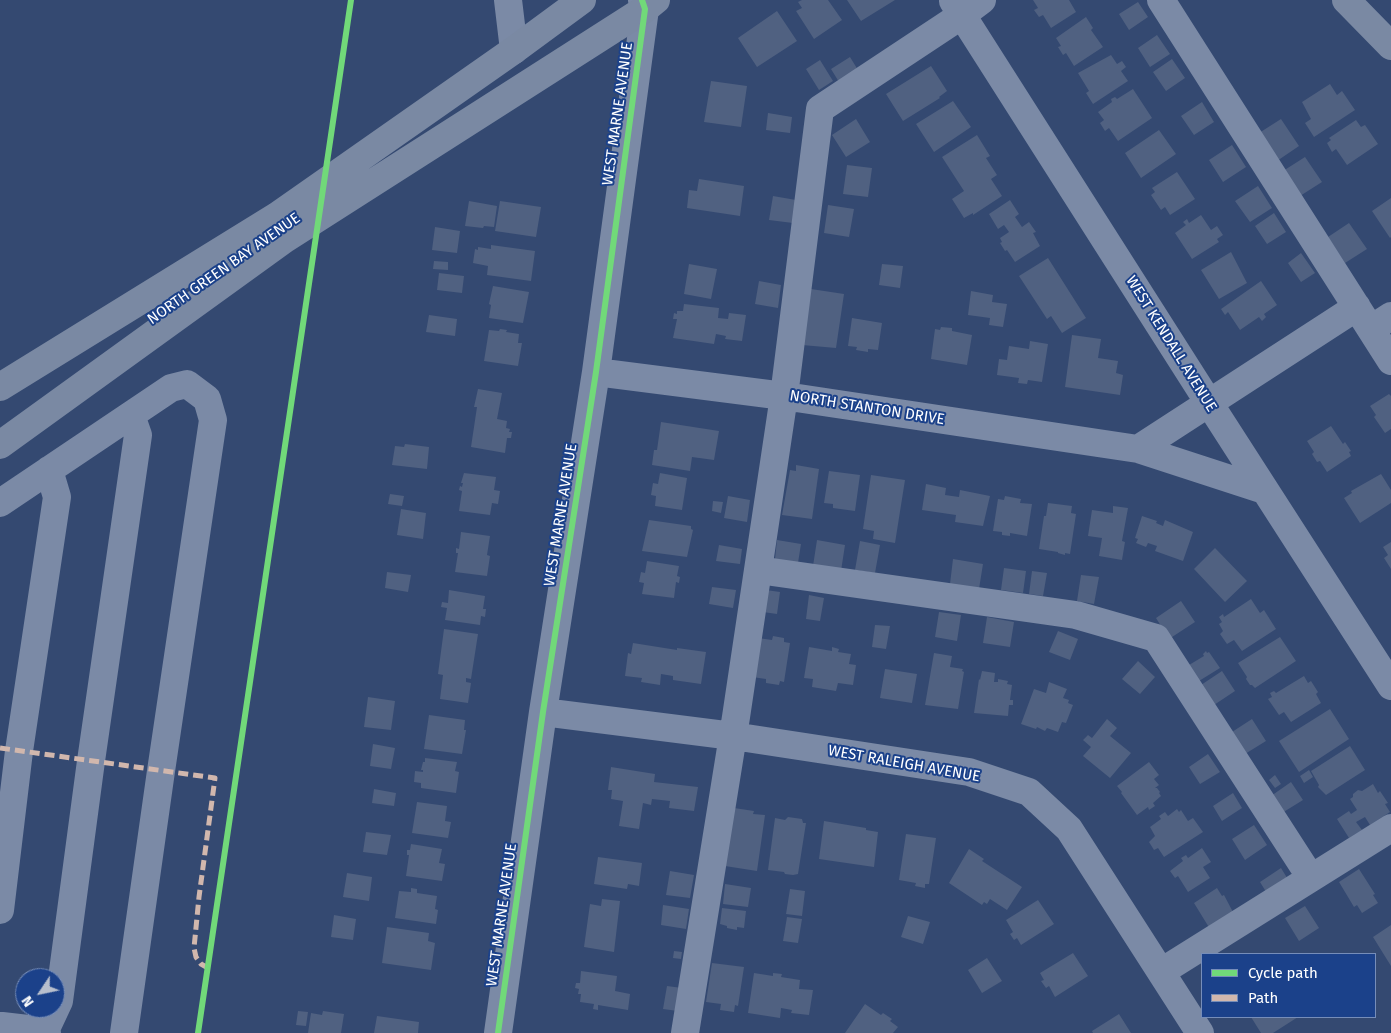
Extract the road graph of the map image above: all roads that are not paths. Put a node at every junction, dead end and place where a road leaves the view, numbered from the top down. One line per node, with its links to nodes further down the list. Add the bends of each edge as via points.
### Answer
1 (508, 0): 10 (street)
2 (582, 0): 10 (main road, NORTH GREEN BAY AVENUE)
3 (1161, 0): 11 (street)
4 (1346, 0): 9 (main road)
5 (1366, 0): 8 (main road)
6 (647, 3): 13 (street, WEST MARNE AVENUE); 18 (main road, NORTH GREEN BAY AVENUE, via 285,239)
7 (966, 5): 15 (street, via 820,109); 16 (street, WEST KENDALL AVENUE)
8 (1391, 40)
9 (1391, 46)
10 (514, 50): 14 (main road, NORTH GREEN BAY AVENUE, via 277,216)
11 (1373, 317): 12 (street); 16 (street)
12 (1391, 361)
13 (596, 372): 15 (street, NORTH STANTON DRIVE); 25 (street, WEST MARNE AVENUE)
14 (0, 387)
15 (784, 396): 19 (street, NORTH STANTON DRIVE); 23 (street)
16 (1209, 403): 19 (street); 21 (street, WEST KENDALL AVENUE)
17 (131, 415): 20 (street); 32 (street, via 138,435 137,445 59,1001); 33 (street, via 171,388 187,384 207,400 213,420)
18 (0, 445)
19 (1138, 449): 21 (street, NORTH STANTON DRIVE)
20 (49, 470): 22 (street); 29 (street, via 57,497 19,751)
21 (1264, 490): 24 (street, WEST KENDALL AVENUE)
22 (0, 503)
23 (758, 570): 26 (street); 28 (street, via 1076,615 1156,638)
24 (1391, 686)
25 (543, 712): 26 (street, WEST RALEIGH AVENUE); 34 (street, WEST MARNE AVENUE)
26 (733, 736): 30 (street, WEST RALEIGH AVENUE, via 969,772 1029,792 1069,829); 35 (street)
27 (1391, 828): 28 (street)
28 (1312, 878): 30 (street)
29 (0, 910)
30 (1161, 972): 36 (street, WEST RALEIGH AVENUE)
31 (1, 1025): 32 (street)
32 (46, 1032)
33 (124, 1033)
34 (498, 1033)
35 (685, 1033)
36 (1200, 1033)

